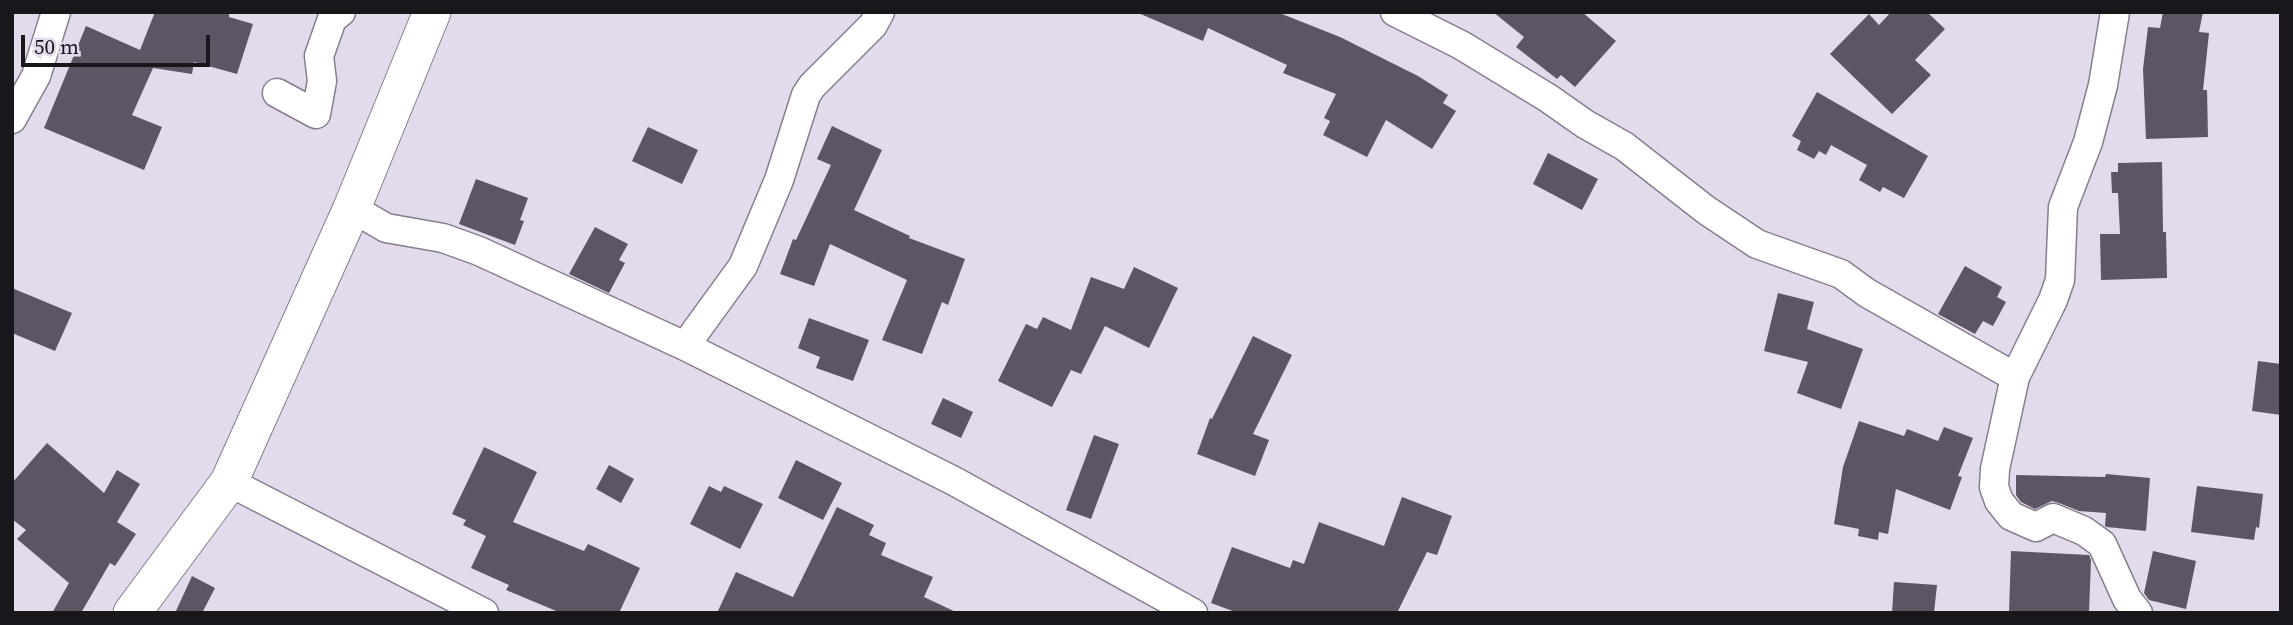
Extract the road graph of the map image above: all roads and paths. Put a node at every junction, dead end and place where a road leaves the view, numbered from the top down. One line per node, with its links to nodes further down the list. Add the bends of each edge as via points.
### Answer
1 (55, 12): 8 (street, via 36,76)
2 (341, 12): 7 (street, via 332,19 319,56 322,81 316,114)
3 (432, 12): 9 (main road)
4 (880, 12): 10 (street, via 806,95 779,180 743,266)
5 (1395, 12): 11 (street, via 1461,46 1624,146 1757,244 1841,274)
6 (2115, 12): 11 (street, via 2088,142 2063,207 2060,280)
7 (277, 93)
8 (12, 119)
9 (352, 208): 10 (street, via 386,228 443,238 479,251); 12 (main road)
10 (685, 346): 15 (street, via 954,481)
11 (2015, 377): 16 (street, via 1995,469 1999,501 2011,516 2036,527 2053,518 2102,544)
12 (229, 482): 13 (main road); 14 (street)
13 (132, 613)
14 (484, 613)
15 (1194, 613)
16 (2138, 613)

